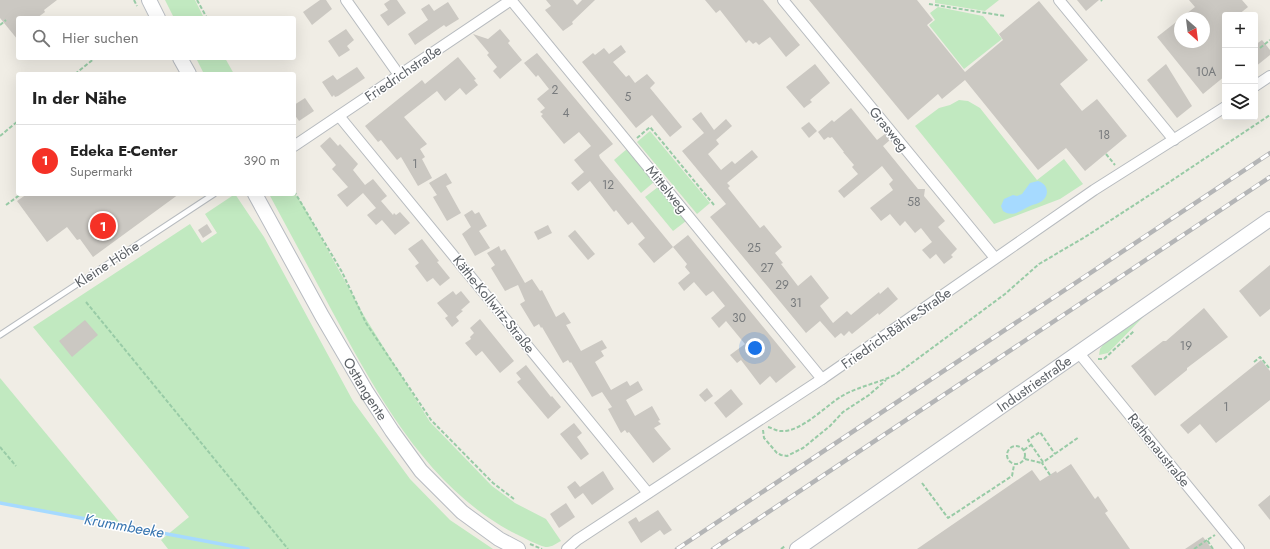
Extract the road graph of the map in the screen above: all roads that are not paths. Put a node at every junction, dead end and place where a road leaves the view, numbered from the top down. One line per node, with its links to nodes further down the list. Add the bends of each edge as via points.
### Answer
1 (149, 0): 6 (street)
2 (346, 0): 9 (street)
3 (511, 0): 9 (street, Friedrichstraße); 22 (street, Mittelweg)
4 (783, 0): 19 (street, Grasweg)
5 (1059, 0): 14 (street)
6 (157, 16)
7 (181, 60): 8 (street)
8 (188, 72)
9 (399, 75): 13 (street, Friedrichstraße)
10 (1270, 76): 11 (street)
11 (1258, 84)
12 (1222, 109): 14 (street, Friedrich-Bähre-Straße)
13 (339, 116): 15 (street, Friedrichstraße); 23 (street, Käthe-Kollwitz-Straße)
14 (1174, 140): 19 (street, Friedrich-Bähre-Straße, via 1094,190)
15 (296, 145)
16 (211, 196): 20 (lane, Kleine Höhe)
17 (256, 196): 24 (street, Osttangente, via 366,391 421,471 462,512 499,539)
18 (1270, 218): 21 (street, Industriestraße)
19 (995, 258): 22 (street, Friedrich-Bähre-Straße)
20 (0, 335)
21 (1078, 352): 26 (street, Industriestraße); 27 (street, Rathenaustraße)
22 (822, 379): 23 (street, Friedrich-Bähre-Straße, via 761,422)
23 (648, 493): 25 (street, Friedrich-Bähre-Straße)
24 (522, 545)
25 (567, 549)
26 (797, 549)
27 (1239, 549)

